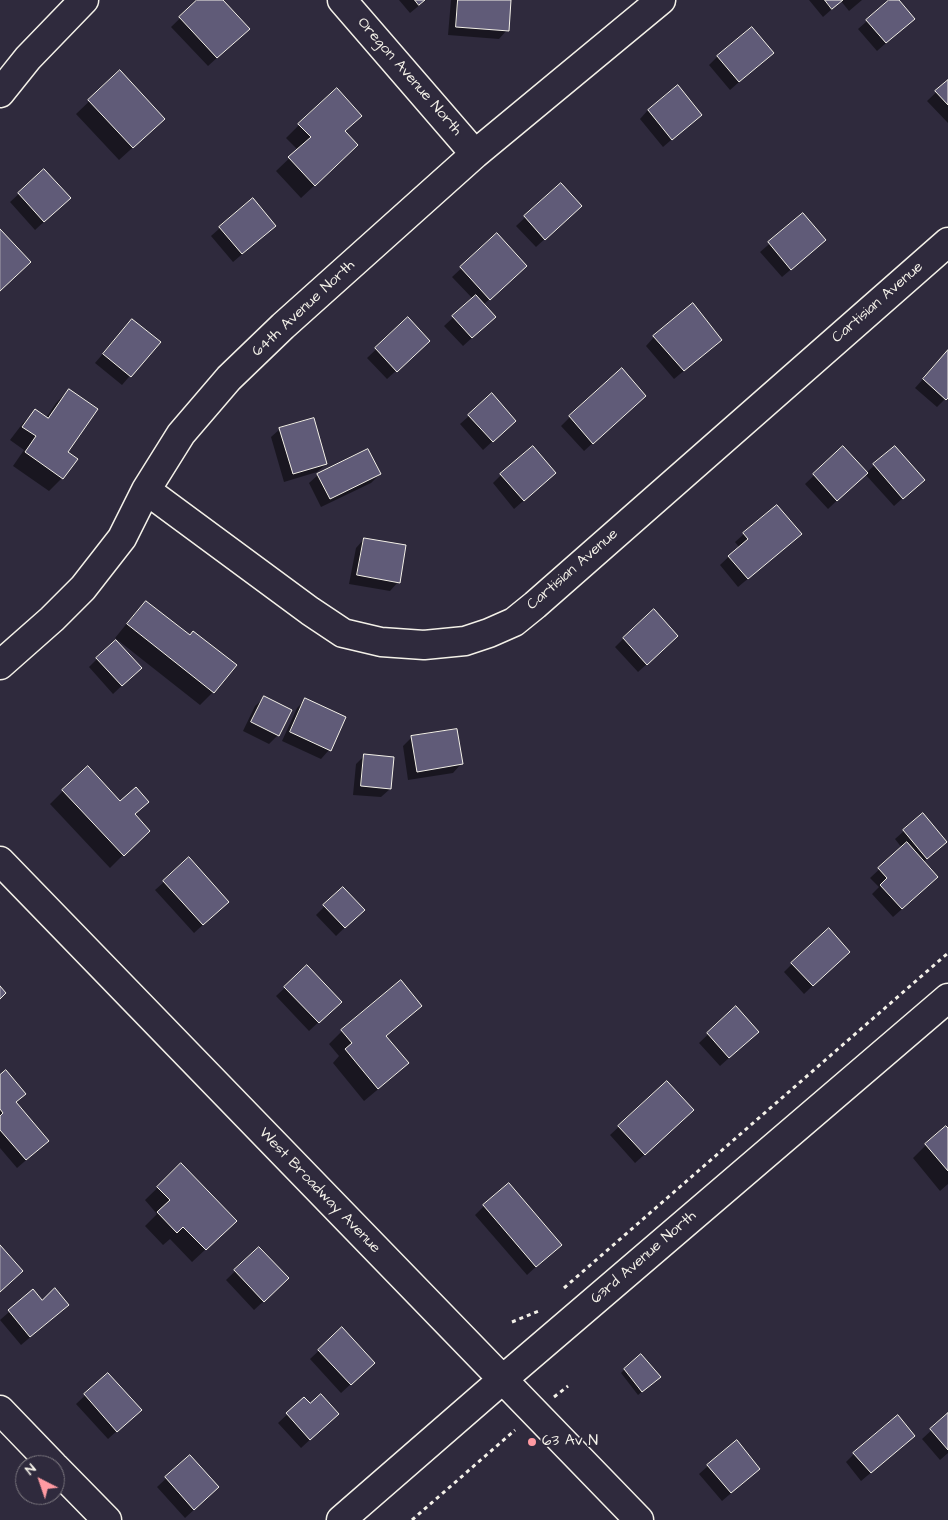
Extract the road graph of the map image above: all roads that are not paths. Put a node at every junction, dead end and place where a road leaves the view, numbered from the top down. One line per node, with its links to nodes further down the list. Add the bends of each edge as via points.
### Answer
1 (84, 0): 4 (street)
2 (342, 0): 5 (street, Oregon Avenue North)
3 (661, 0): 5 (street, 64th Avenue North)
4 (0, 92)
5 (475, 154): 7 (street, 64th Avenue North, via 229,378 181,434)
6 (948, 242): 7 (street, Cartisian Avenue, via 535,605 514,622 465,641 424,645 381,642 343,633)
7 (146, 490): 8 (street, 64th Avenue North, via 122,538 83,588)
8 (0, 665)
9 (0, 861): 11 (street, West Broadway Avenue)
10 (948, 998): 11 (street, 63rd Avenue North)
11 (502, 1380): 16 (street, 63rd Avenue North); 17 (street, West Broadway Avenue)
12 (0, 1410): 13 (street)
13 (43, 1455)
14 (65, 1477): 15 (street)
15 (107, 1520)
16 (341, 1520)
17 (639, 1520)

